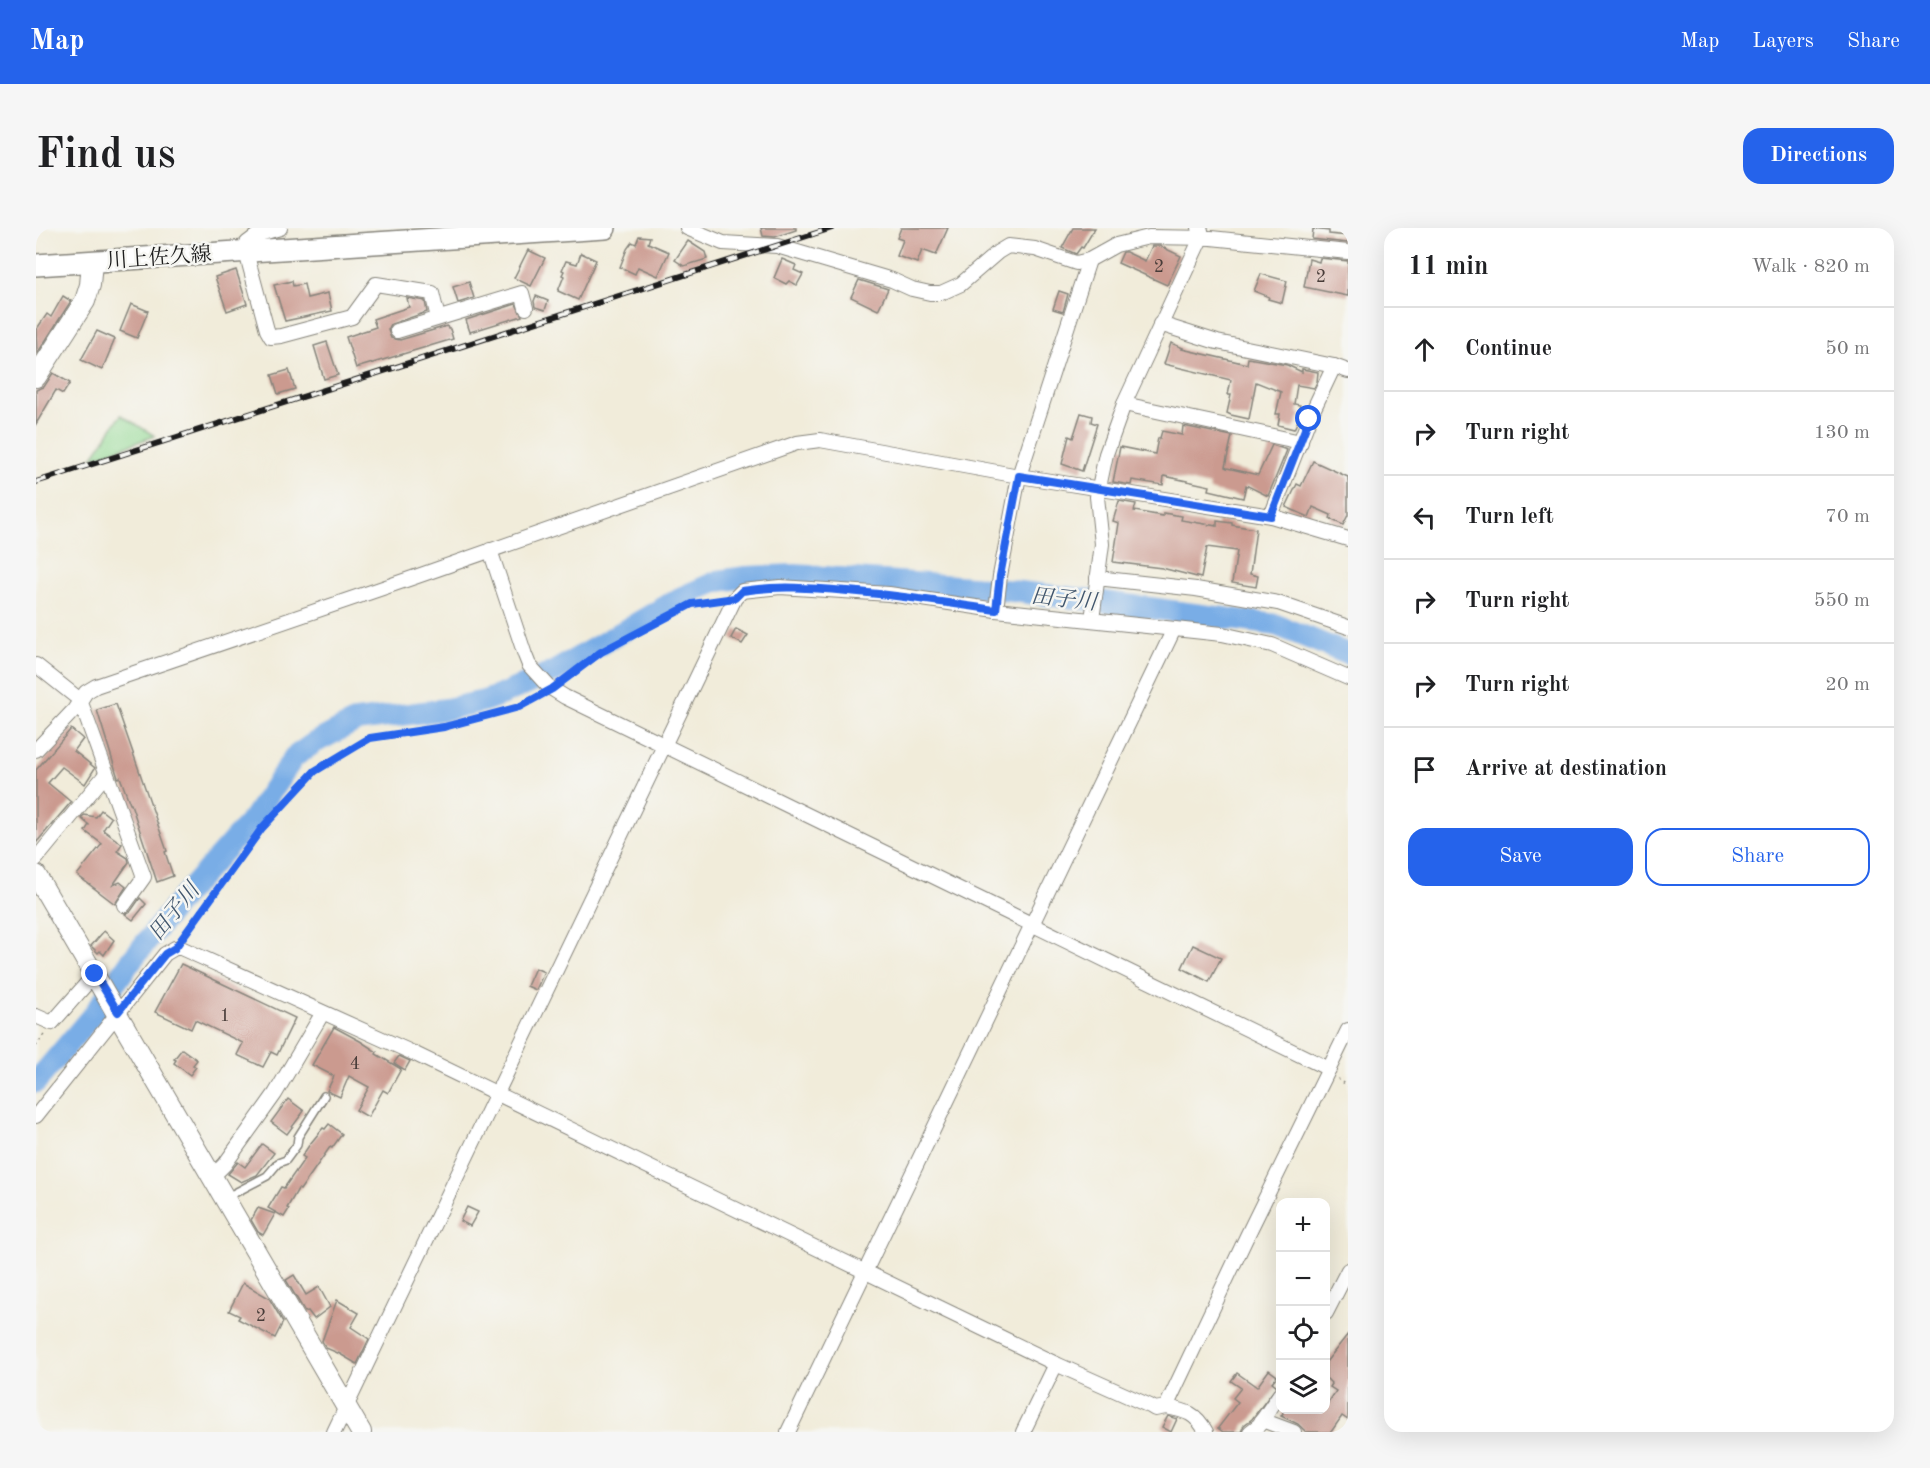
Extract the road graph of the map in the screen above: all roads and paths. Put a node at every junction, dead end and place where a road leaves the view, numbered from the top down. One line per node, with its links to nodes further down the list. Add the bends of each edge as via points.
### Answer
1 (280, 228): 5 (street, via 259,234 247,243)
2 (603, 228): 5 (main road, 川上佐久線)
3 (687, 228): 7 (street, via 723,243 777,246 930,293 941,293 961,284 1008,246 1035,249 1069,262)
4 (1200, 233): 6 (street); 7 (street, via 1149,237 1116,245); 12 (street)
5 (246, 252): 8 (main road, 川上佐久線); 11 (street, via 271,337 352,317 376,284 432,293)
6 (1348, 252)
7 (1089, 260): 19 (street)
8 (92, 262): 9 (main road, 川上佐久線); 16 (street, via 85,301)
9 (36, 265)
10 (526, 308): 11 (street, via 522,293)
11 (438, 318): 13 (street)
12 (1160, 324): 14 (street, via 1217,342); 17 (street)
13 (397, 331)
14 (1334, 366): 15 (street); 18 (street)
15 (1348, 371)
16 (36, 377)
17 (1124, 404): 18 (street); 20 (street)
18 (1301, 442): 21 (street)
19 (1019, 476): 20 (street); 23 (street, via 820,440 797,443); 26 (street)
20 (1098, 489): 21 (street); 24 (street, via 1102,544)
21 (1271, 516): 22 (street)
22 (1348, 538)
23 (490, 550): 32 (street, via 529,665); 33 (street, via 96,686)
24 (1096, 583): 27 (street); 28 (street, via 1196,589 1278,603)
25 (735, 598): 26 (street, via 742,591 790,587); 32 (path, via 692,604 601,652); 34 (street)
26 (996, 606): 27 (street)
27 (1093, 616): 29 (street)
28 (1348, 627)
29 (1174, 629): 31 (street, via 1258,641); 40 (street)
30 (36, 665): 33 (street)
31 (1348, 678)
32 (550, 688): 34 (street); 41 (path, via 519,707 444,727 370,738 315,771 262,828)
33 (80, 700): 35 (street); 36 (street)
34 (663, 747): 40 (street); 48 (street)
35 (36, 750)
36 (106, 774): 37 (street); 39 (street, via 144,877)
37 (36, 859)
38 (36, 875): 42 (street)
39 (124, 905)
40 (1031, 923): 47 (street); 54 (street)
41 (175, 948): 43 (street, via 165,954); 44 (street, via 188,950)
42 (97, 978): 43 (street); 45 (street, via 52,1023)
43 (116, 1009): 50 (street); 51 (street)
44 (322, 1014): 48 (street); 51 (street, via 275,1094)
45 (36, 1016)
46 (1348, 1030): 47 (street)
47 (1329, 1069): 59 (street)
48 (497, 1094): 54 (street); 58 (street)
49 (324, 1096): 52 (lane, via 286,1160 267,1176)
50 (36, 1116)
51 (213, 1176): 52 (street)
52 (226, 1198): 58 (street)
53 (1348, 1270): 55 (street)
54 (865, 1272): 56 (street); 63 (street)
55 (1330, 1306)
56 (1056, 1364): 59 (street, via 1155,1409); 64 (street)
57 (1276, 1401): 60 (street)
58 (346, 1406): 61 (street); 62 (street)
59 (1166, 1407): 65 (street, via 1193,1415)
60 (1262, 1420): 66 (street); 67 (street)
61 (334, 1432)
62 (361, 1432)
63 (788, 1432)
64 (1023, 1432)
65 (1206, 1432)
66 (1251, 1432)
67 (1294, 1432)

